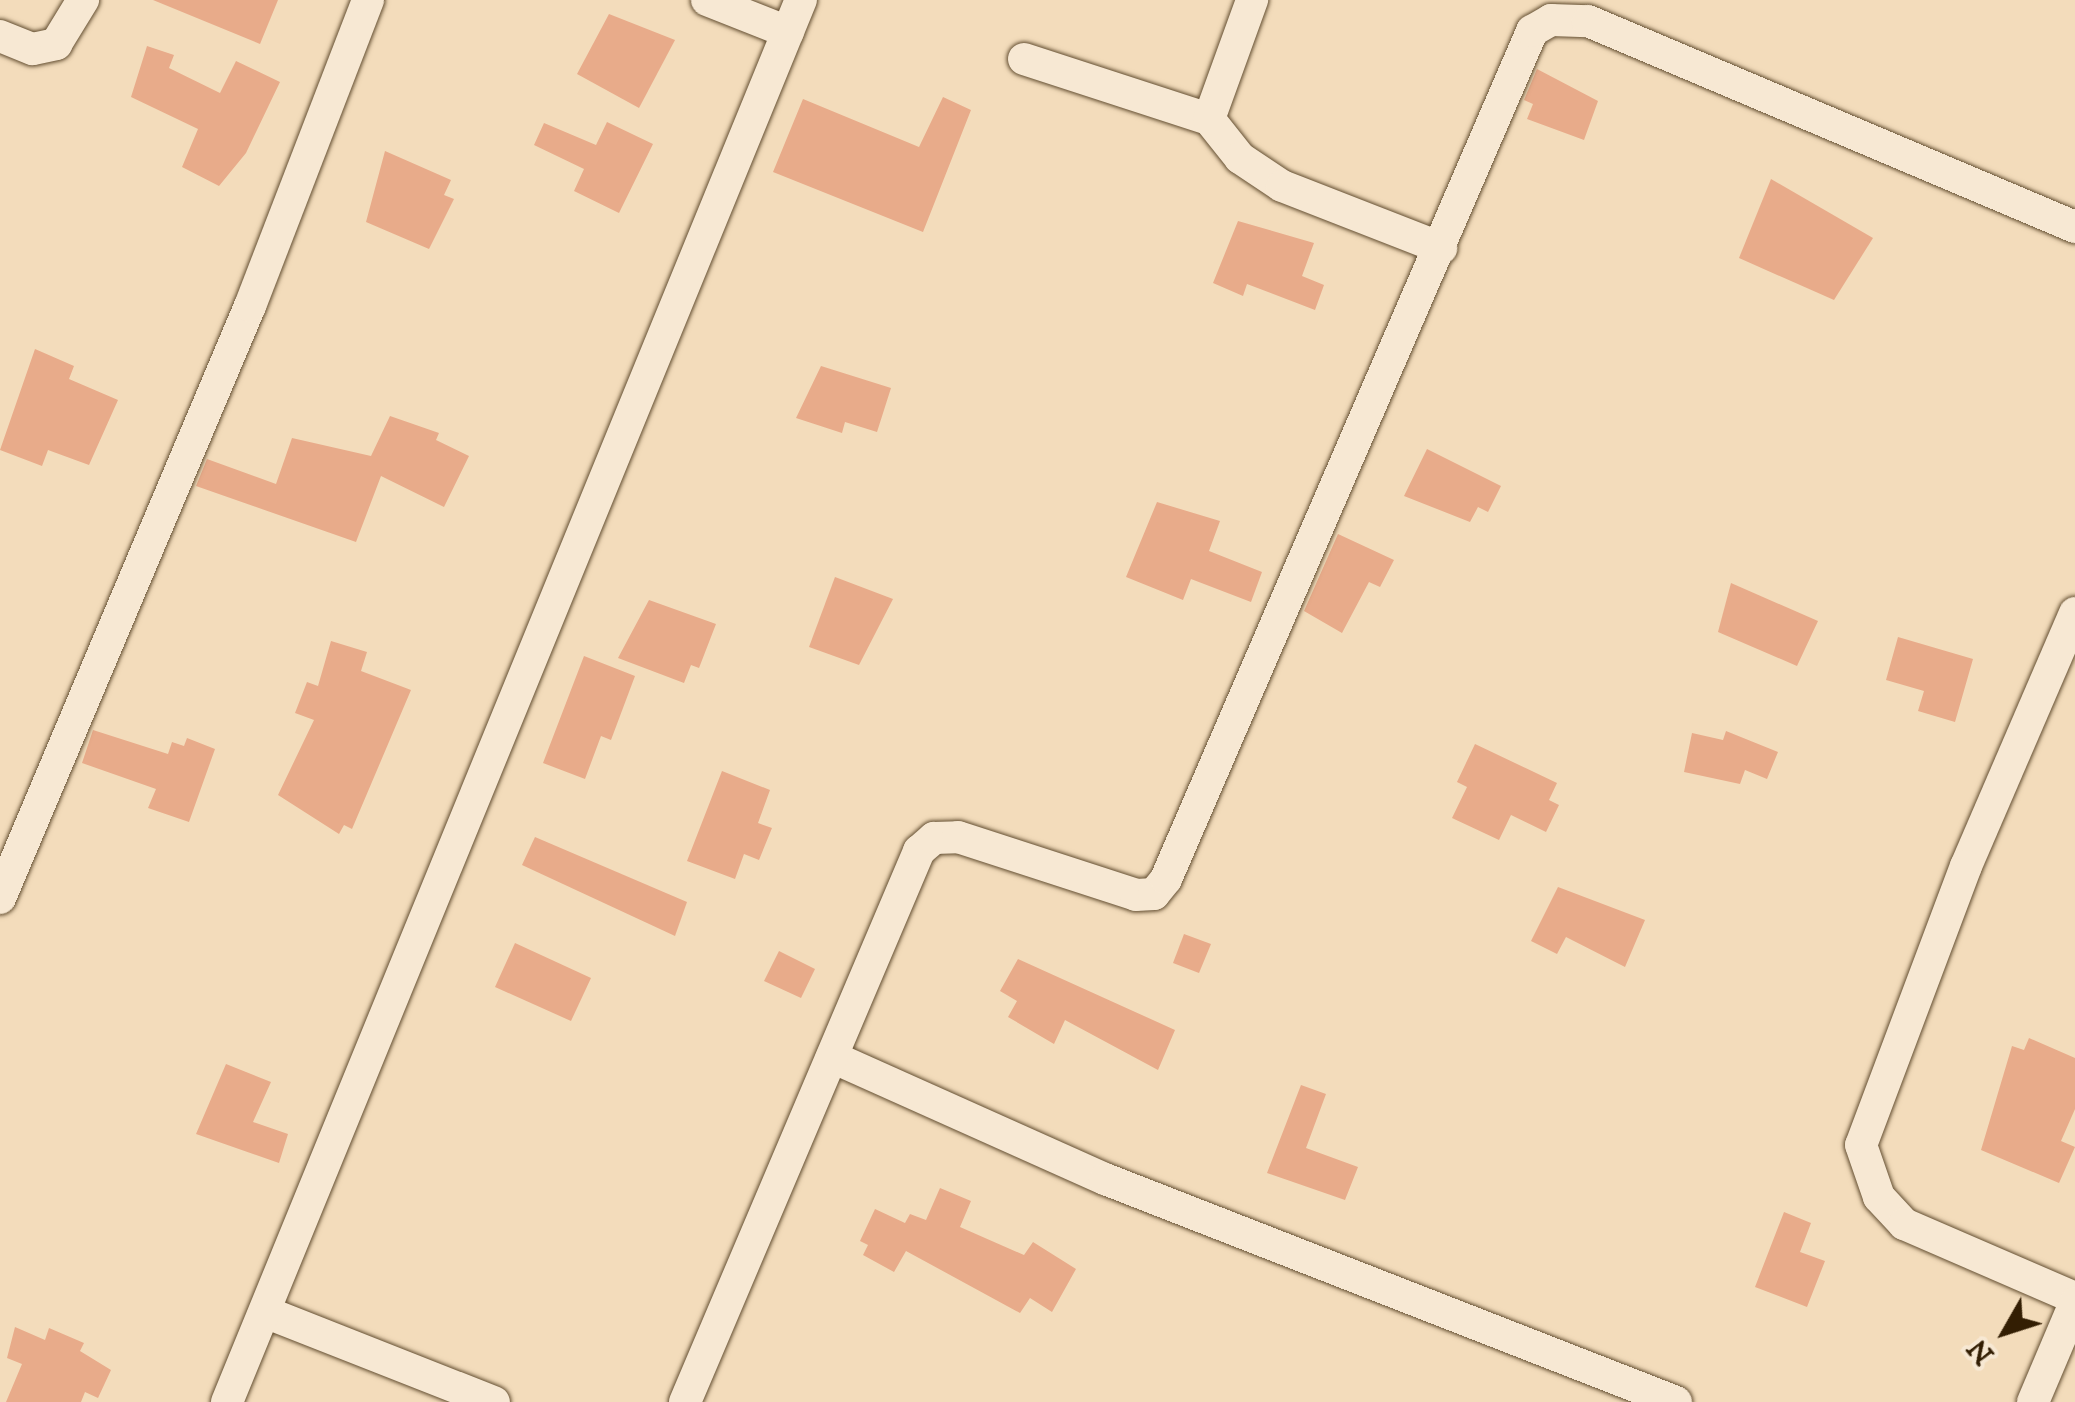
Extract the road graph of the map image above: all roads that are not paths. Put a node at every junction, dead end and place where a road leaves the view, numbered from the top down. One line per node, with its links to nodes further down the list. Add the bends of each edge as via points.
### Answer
1 (83, 0): 7 (street, via 56,44 33,49)
2 (368, 0): 13 (street, via 250,306)
3 (708, 0): 6 (street)
4 (801, 0): 6 (street)
5 (1252, 0): 9 (street)
6 (788, 32): 16 (street)
7 (0, 36)
8 (1024, 59): 9 (street)
9 (1209, 119): 11 (street, via 1240,158 1282,186)
10 (2075, 228): 11 (street, via 1736,78 1588,21 1550,20 1532,31)
11 (1441, 248): 14 (street, via 1166,879 1154,894 1136,895 958,837 934,838 919,851)
12 (2075, 613): 15 (street, via 1966,866 1862,1144 1879,1197 1904,1224)
13 (0, 898)
14 (832, 1057): 19 (street); 20 (street, via 1105,1179)
15 (2075, 1300): 21 (street)
16 (264, 1312): 17 (street); 18 (street)
17 (227, 1402)
18 (494, 1402)
19 (685, 1402)
20 (1676, 1402)
21 (2033, 1402)

